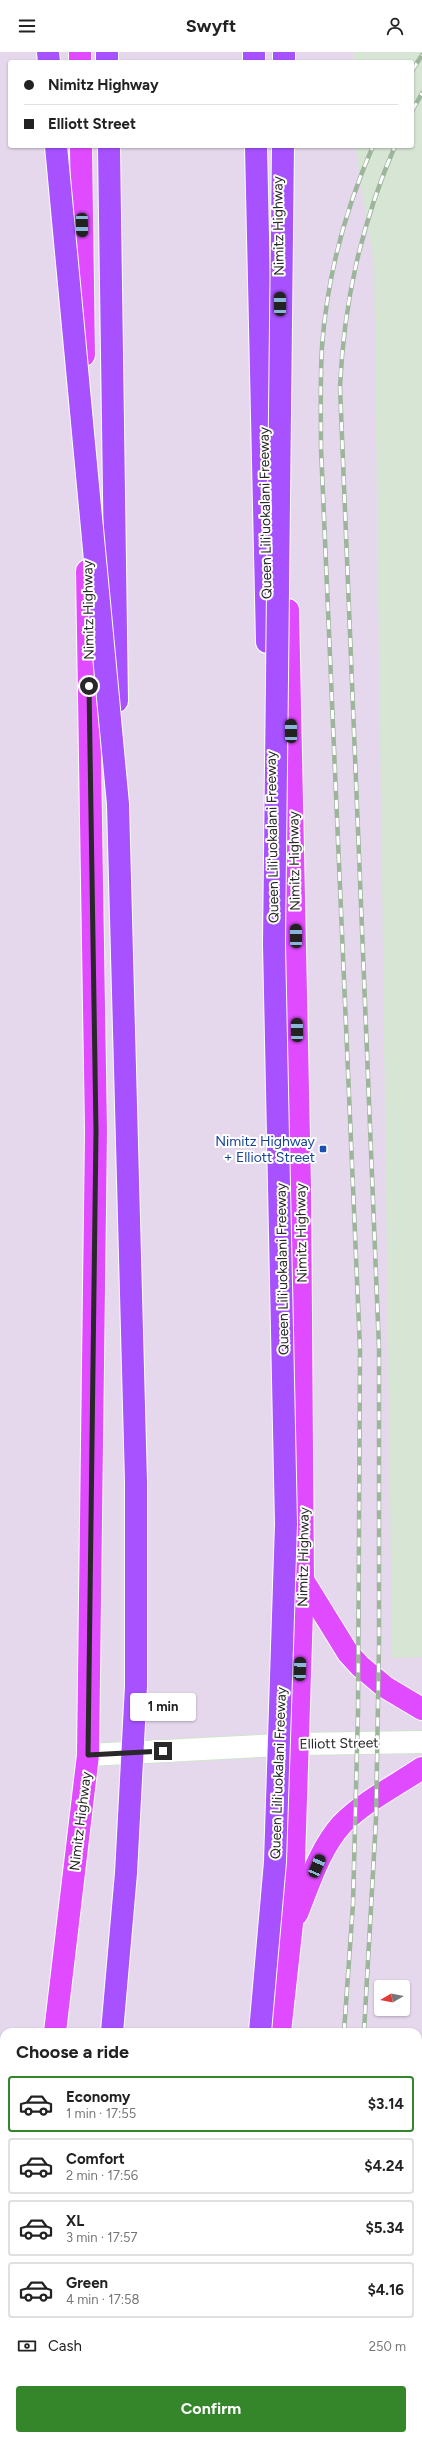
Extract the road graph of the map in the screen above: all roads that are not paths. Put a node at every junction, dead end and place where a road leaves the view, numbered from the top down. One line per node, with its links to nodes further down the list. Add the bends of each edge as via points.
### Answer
1 (56, 148): 7 (highway, bridge)
2 (81, 148): 13 (main road, Nimitz Highway, via 96,1131)
3 (109, 148): 7 (highway, bridge)
4 (256, 148): 8 (highway, Queen Liliʻuokalani Freeway, bridge)
5 (276, 148): 9 (main road, Nimitz Highway, via 297,983 304,1433)
6 (283, 148): 8 (highway, bridge)
7 (118, 804): 17 (highway, bridge, via 136,1482 136,1686 126,1873)
8 (274, 944): 18 (highway, Queen Liliʻuokalani Freeway, bridge, via 286,1524 275,1862)
9 (303, 1580): 10 (main road, via 348,1653 385,1687); 12 (main road, Nimitz Highway)
10 (422, 1709)
11 (422, 1742): 12 (street, Elliott Street)
12 (297, 1744): 13 (street, Elliott Street); 15 (main road, Nimitz Highway)
13 (88, 1755): 16 (main road, Nimitz Highway)
14 (422, 1768): 15 (main road, via 386,1790 342,1824 323,1852)
15 (292, 1924): 19 (main road, Nimitz Highway)
16 (55, 2028)
17 (112, 2028)
18 (260, 2028)
19 (280, 2028)

